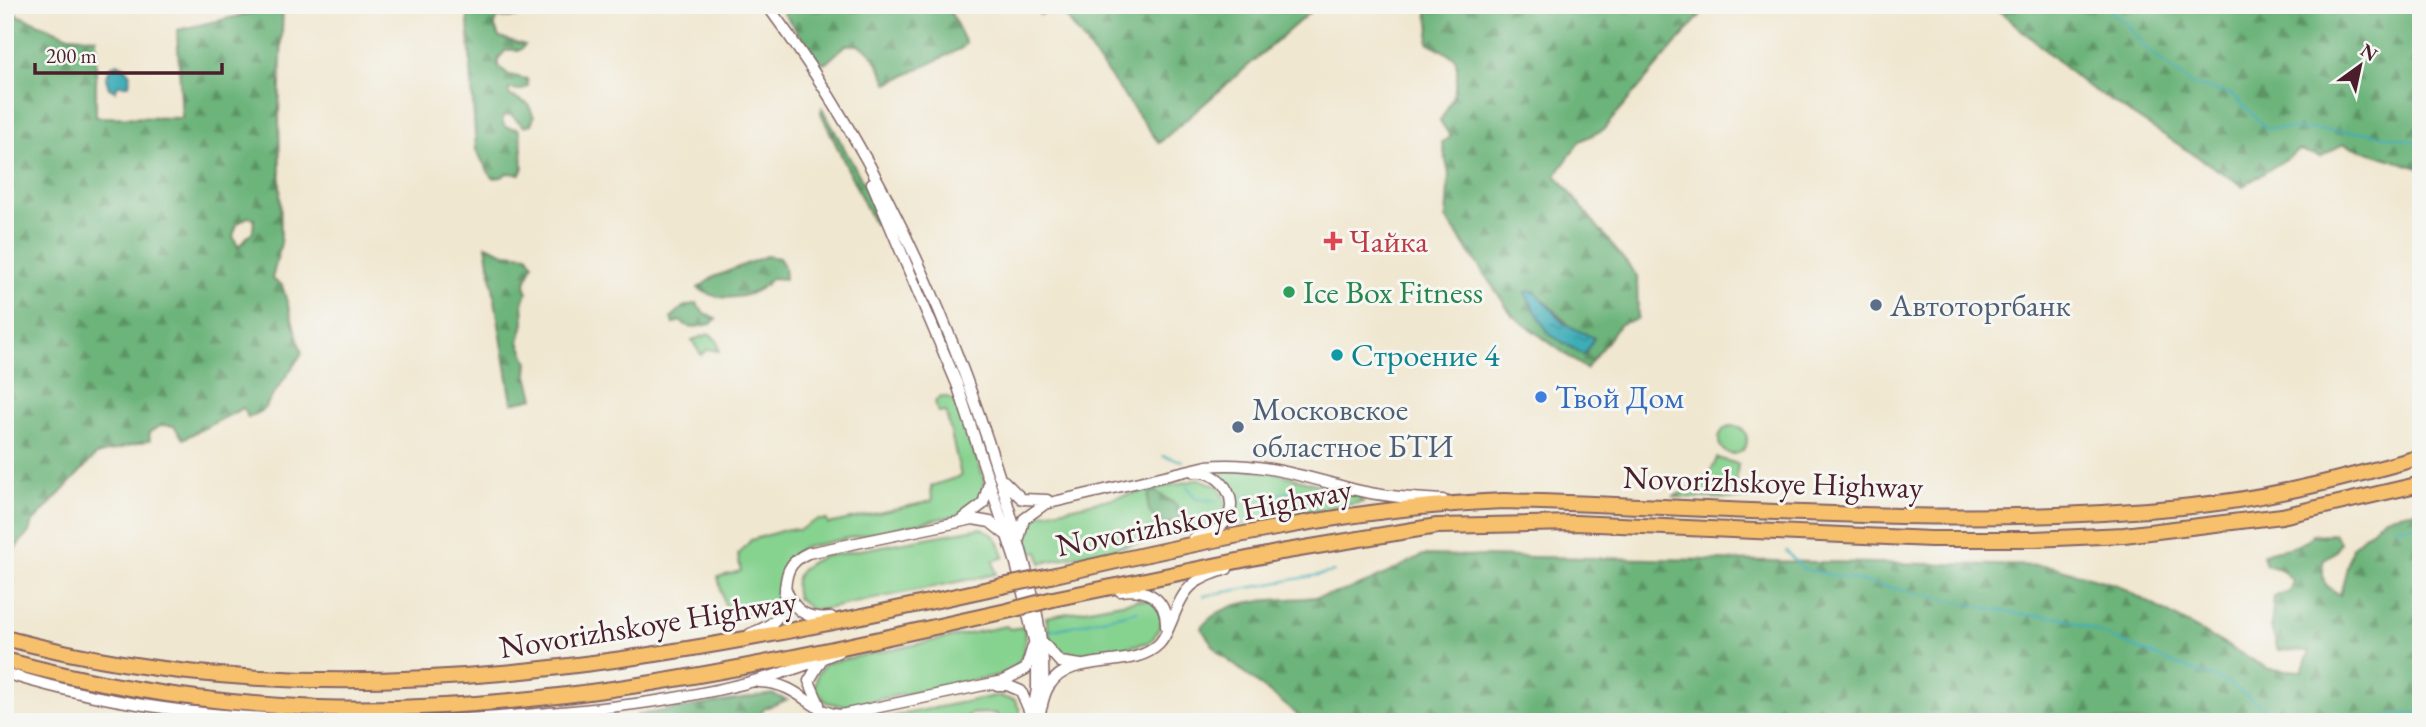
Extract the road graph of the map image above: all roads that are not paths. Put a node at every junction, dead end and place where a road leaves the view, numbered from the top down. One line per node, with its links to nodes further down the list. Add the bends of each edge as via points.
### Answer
1 (767, 5): 4 (street, via 820,79 918,260)
2 (2421, 457): 7 (highway, Novorizhskoye Highway, via 2279,493 2118,512 1934,515)
3 (1183, 473): 6 (street); 7 (street, via 1206,466 1250,464 1377,494); 11 (street, via 1199,472 1220,480 1229,493 1230,512 1219,528)
4 (994, 475): 6 (street, via 1021,499); 8 (street, via 983,504); 9 (street); 10 (street)
5 (2421, 484): 12 (highway, Novorizhskoye Highway, via 2282,516 2124,535 1931,539 1508,523 1437,526)
6 (1062, 499): 10 (street, via 1028,513)
7 (1475, 502): 11 (highway, Novorizhskoye Highway, via 1363,515)
8 (956, 522): 9 (street, via 990,522); 13 (street, via 808,553 789,568)
9 (1008, 538): 16 (street)
10 (1019, 542): 16 (street)
11 (1154, 552): 15 (highway, Novorizhskoye Highway, bridge)
12 (1281, 552): 14 (highway, Novorizhskoye Highway); 17 (street, via 1195,581 1182,594)
13 (785, 585): 15 (street, via 797,610 812,617); 20 (street, via 776,620)
14 (1084, 592): 17 (street, via 1130,590 1154,596 1165,610); 19 (highway, Novorizhskoye Highway, bridge)
15 (894, 610): 20 (highway, Novorizhskoye Highway)
16 (1038, 636): 23 (street, via 1060,662); 26 (street, via 1026,669); 27 (street, via 1045,663); 29 (street)
17 (1164, 636): 23 (street, via 1156,647 1138,655)
18 (5, 638): 20 (highway, Novorizhskoye Highway, via 157,671 346,683 559,672)
19 (882, 639): 21 (street); 22 (highway, Novorizhskoye Highway, via 585,691 491,702 361,708 275,705 151,691)
20 (733, 641)
21 (822, 659): 25 (street); 28 (street, via 812,673 810,689 820,705)
22 (5, 660)
23 (1092, 664): 27 (street, via 1053,680)
24 (5, 673): 30 (street, via 96,697 240,718)
25 (752, 682): 28 (street, via 791,688 827,714); 31 (street, via 614,705)
26 (990, 686): 28 (street); 29 (street, via 1007,685 1021,691)
27 (1042, 706): 29 (street)
28 (841, 715)
29 (1034, 721)
30 (378, 722)
31 (426, 722)

